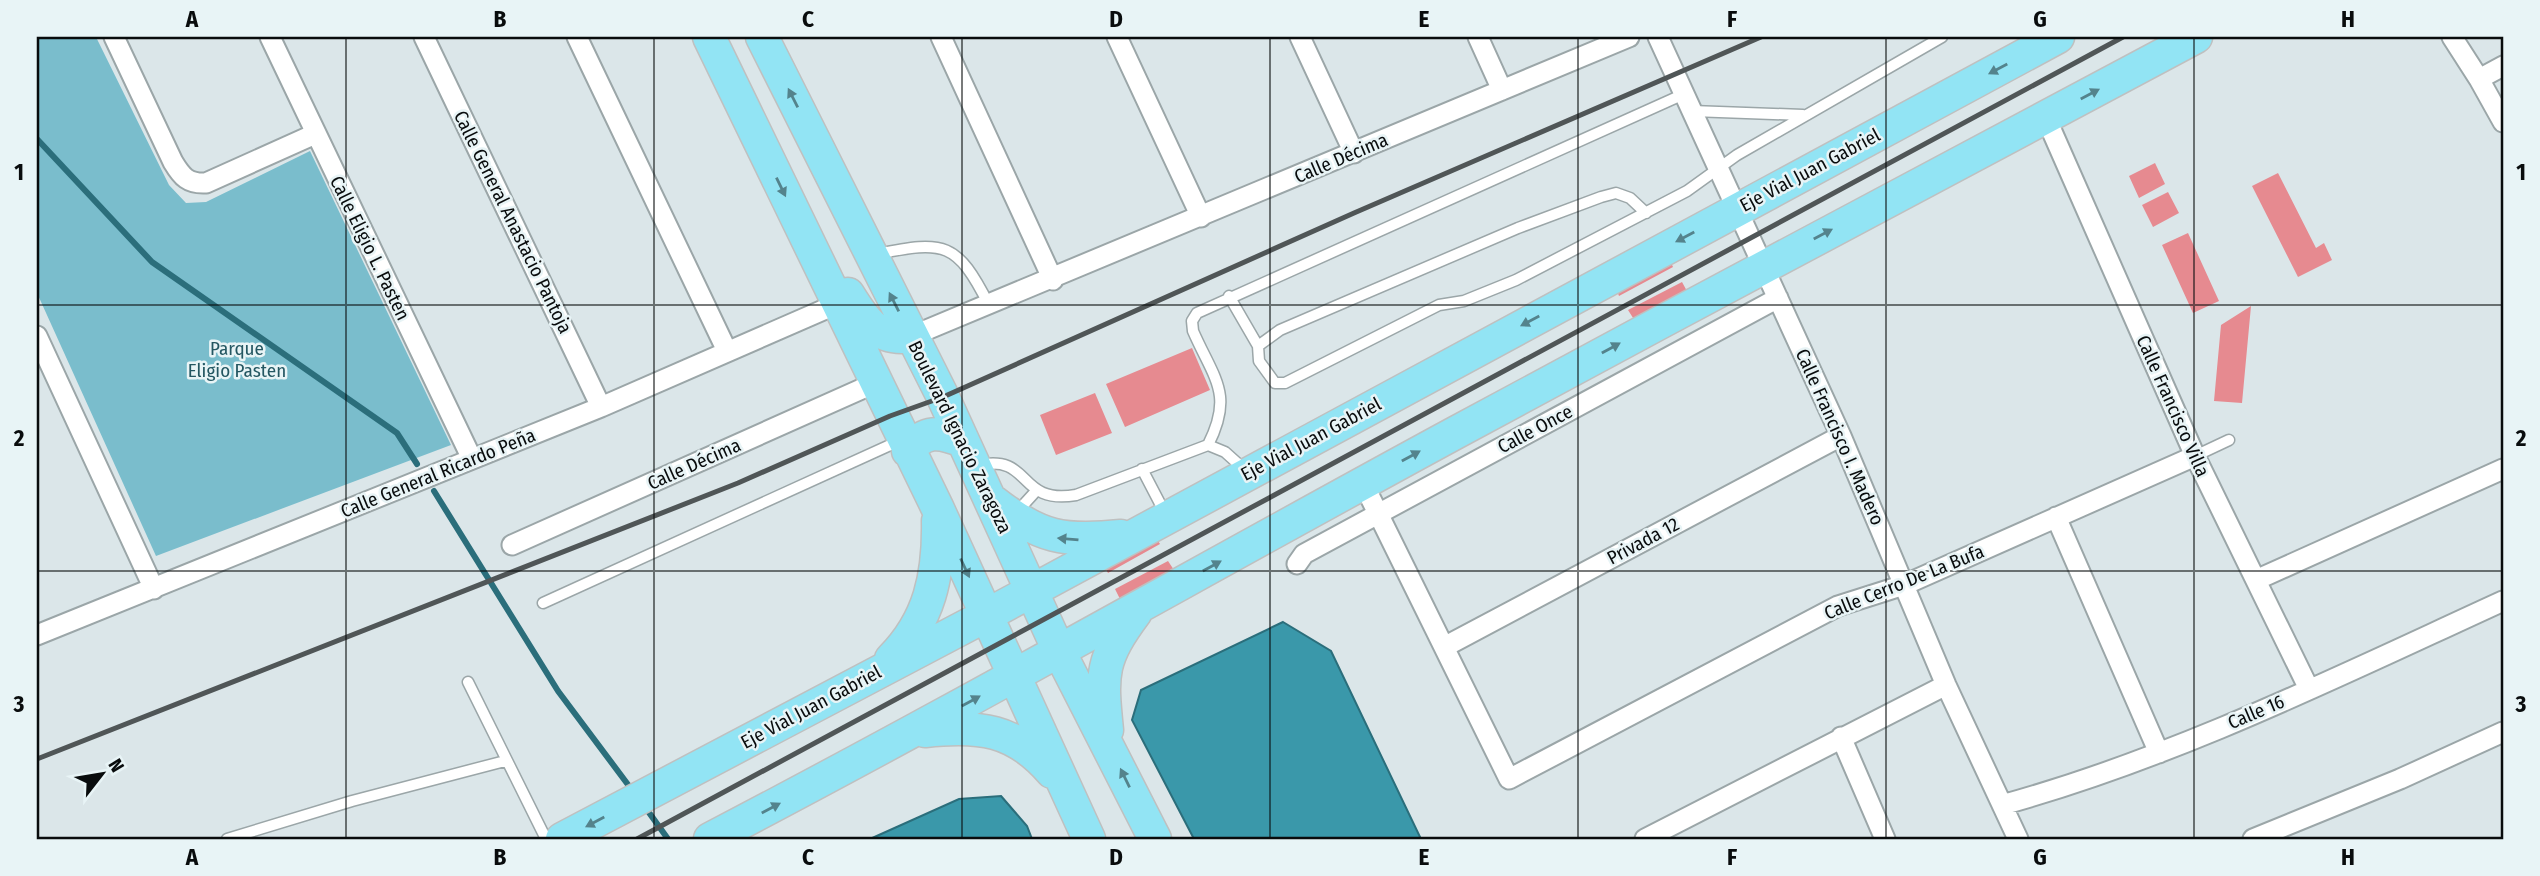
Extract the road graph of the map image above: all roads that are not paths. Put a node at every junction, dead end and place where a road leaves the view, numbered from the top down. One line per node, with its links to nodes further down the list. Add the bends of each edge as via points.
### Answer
1 (114, 37): 24 (street, via 173,162 192,184 206,183)
2 (270, 37): 24 (street, Calle Eligio L. Pasten)
3 (424, 37): 43 (street, Calle General Anastacio Pantoja)
4 (577, 37): 41 (street)
5 (709, 37): 30 (main road, one-way to 30)
6 (762, 37): 31 (main road, Boulevard Ignacio Zaragoza, one-way to 6)
7 (941, 37): 33 (street)
8 (1117, 37): 29 (street)
9 (1300, 37): 25 (street)
10 (1478, 37): 19 (street)
11 (1629, 37): 19 (street, Calle Décima)
12 (1658, 37): 20 (street, Calle Francisco I. Madero)
13 (1942, 37): 21 (lane)
14 (2058, 37): 27 (main road, Eje Vial Juan Gabriel, one-way to 27)
15 (2196, 37): 22 (main road, one-way to 15)
16 (2452, 37): 18 (street)
17 (2503, 66): 18 (street)
18 (2479, 79): 23 (street)
19 (1502, 90): 25 (street, Calle Décima)
20 (1688, 102): 21 (lane); 26 (street, Calle Francisco I. Madero); 34 (lane)
21 (1803, 115): 26 (lane)
22 (2046, 118): 32 (main road, one-way to 22); 49 (street, Calle Francisco Villa)
23 (2503, 122)
24 (316, 134): 50 (street, Calle Eligio L. Pasten)
25 (1354, 153): 29 (street, Calle Décima)
26 (1718, 168): 27 (street, Calle Francisco I. Madero); 28 (lane)
27 (1736, 209): 32 (street, Calle Francisco I. Madero); 53 (main road, Eje Vial Juan Gabriel, one-way to 53)
28 (1646, 213): 40 (lane, via 1630,198 1616,193 1601,197 1280,330); 40 (lane, via 1516,280 1464,301 1439,304 1285,383 1275,383 1264,372)
29 (1201, 217): 33 (street, Calle Décima)
30 (811, 250): 36 (main road); 39 (main road, via 877,331 893,338)
31 (871, 255): 37 (lane, via 942,247 960,256 973,272); 39 (main road, Boulevard Ignacio Zaragoza, one-way to 31)
32 (1763, 265): 35 (street, Calle Francisco I. Madero); 54 (main road, one-way to 32)
33 (1054, 279): 37 (street, Calle Décima)
34 (1229, 296): 40 (lane); 47 (lane, via 1206,306 1192,321 1222,397 1219,423)
35 (1778, 298): 44 (street, Calle Francisco I. Madero); 58 (street, Calle Once)
36 (837, 304): 41 (street, Calle General Ricardo Peña); 42 (main road)
37 (989, 305): 39 (street, Calle Décima)
38 (37, 336): 66 (street)
39 (912, 336): 48 (main road, Boulevard Ignacio Zaragoza)
40 (1258, 346)
41 (727, 351): 43 (street, Calle General Ricardo Peña)
42 (875, 383): 46 (main road); 62 (street, Calle Décima)
43 (601, 407): 50 (street, Calle General Ricardo Peña)
44 (1841, 436): 65 (street, Calle Francisco I. Madero); 73 (street, Privada 12)
45 (2229, 440): 49 (lane)
46 (906, 445): 48 (main road, via 936,432); 56 (main road); 69 (lane)
47 (1208, 446): 52 (lane); 53 (lane, via 1225,452)
48 (969, 453): 55 (lane, via 1008,464); 57 (main road, Boulevard Ignacio Zaragoza)
49 (2194, 456): 60 (street, Calle Cerro De La Bufa); 64 (street, Calle Francisco Villa)
50 (472, 459): 66 (street, Calle General Ricardo Peña)
51 (2503, 468): 64 (street)
52 (1142, 469): 55 (lane, via 1076,495 1059,498); 59 (lane)
53 (1248, 473): 59 (main road, Eje Vial Juan Gabriel)
54 (1363, 483): 58 (street); 70 (main road, one-way to 54)
55 (1036, 491): 57 (lane)
56 (937, 509): 71 (main road, one-way to 71); 75 (main road, via 938,560 929,601 904,646)
57 (1002, 509): 61 (main road, one-way to 57, via 1062,539 1043,534); 67 (main road, Boulevard Ignacio Zaragoza)
58 (1378, 514): 63 (street, Calle Once, via 1304,554); 73 (street)
59 (1167, 517): 61 (main road, Eje Vial Juan Gabriel)
60 (2056, 517): 65 (street, Calle Cerro De La Bufa); 84 (street)
61 (1136, 534): 67 (main road, Eje Vial Juan Gabriel)
62 (512, 545)
63 (1297, 564)
64 (2256, 580): 79 (street, Calle Francisco Villa)
65 (1904, 585): 73 (street, Calle Cerro De La Bufa, via 1838,606 1509,779); 78 (street, Calle Francisco I. Madero)
66 (154, 589): 72 (street, Calle General Ricardo Peña)
67 (1031, 590): 71 (main road, Eje Vial Juan Gabriel); 74 (main road, Boulevard Ignacio Zaragoza)
68 (2503, 601): 79 (street, Calle 16)
69 (543, 603)
70 (1141, 605): 74 (main road); 83 (main road, via 1109,652 1104,670)
71 (987, 615): 75 (main road, Eje Vial Juan Gabriel); 76 (main road)
72 (37, 635)
73 (1446, 646)
74 (1059, 651): 76 (main road); 83 (main road, Boulevard Ignacio Zaragoza)
75 (879, 671): 91 (main road, Eje Vial Juan Gabriel, one-way to 91)
76 (1016, 676): 81 (main road, one-way to 76); 86 (main road)
77 (468, 682): 85 (lane)
78 (1946, 685): 82 (street); 87 (street, Calle Francisco I. Madero)
79 (2309, 690): 84 (street, Calle 16)
80 (2503, 732): 97 (street)
81 (914, 733): 86 (main road, via 956,728 1007,736 1037,754); 92 (main road, one-way to 81)
82 (1841, 737): 88 (street); 95 (street)
83 (1108, 745): 94 (main road, Boulevard Ignacio Zaragoza, one-way to 83)
84 (2159, 753): 87 (street, Calle 16, via 2092,779)
85 (505, 761): 89 (lane); 90 (lane)
86 (1061, 782): 93 (main road)
87 (2002, 805): 96 (street, Calle Francisco I. Madero)
88 (1877, 836)
89 (227, 839)
90 (546, 839)
91 (562, 839)
92 (710, 839)
93 (1089, 839)
94 (1155, 839)
95 (1645, 839)
96 (2018, 839)
97 (2253, 839)

